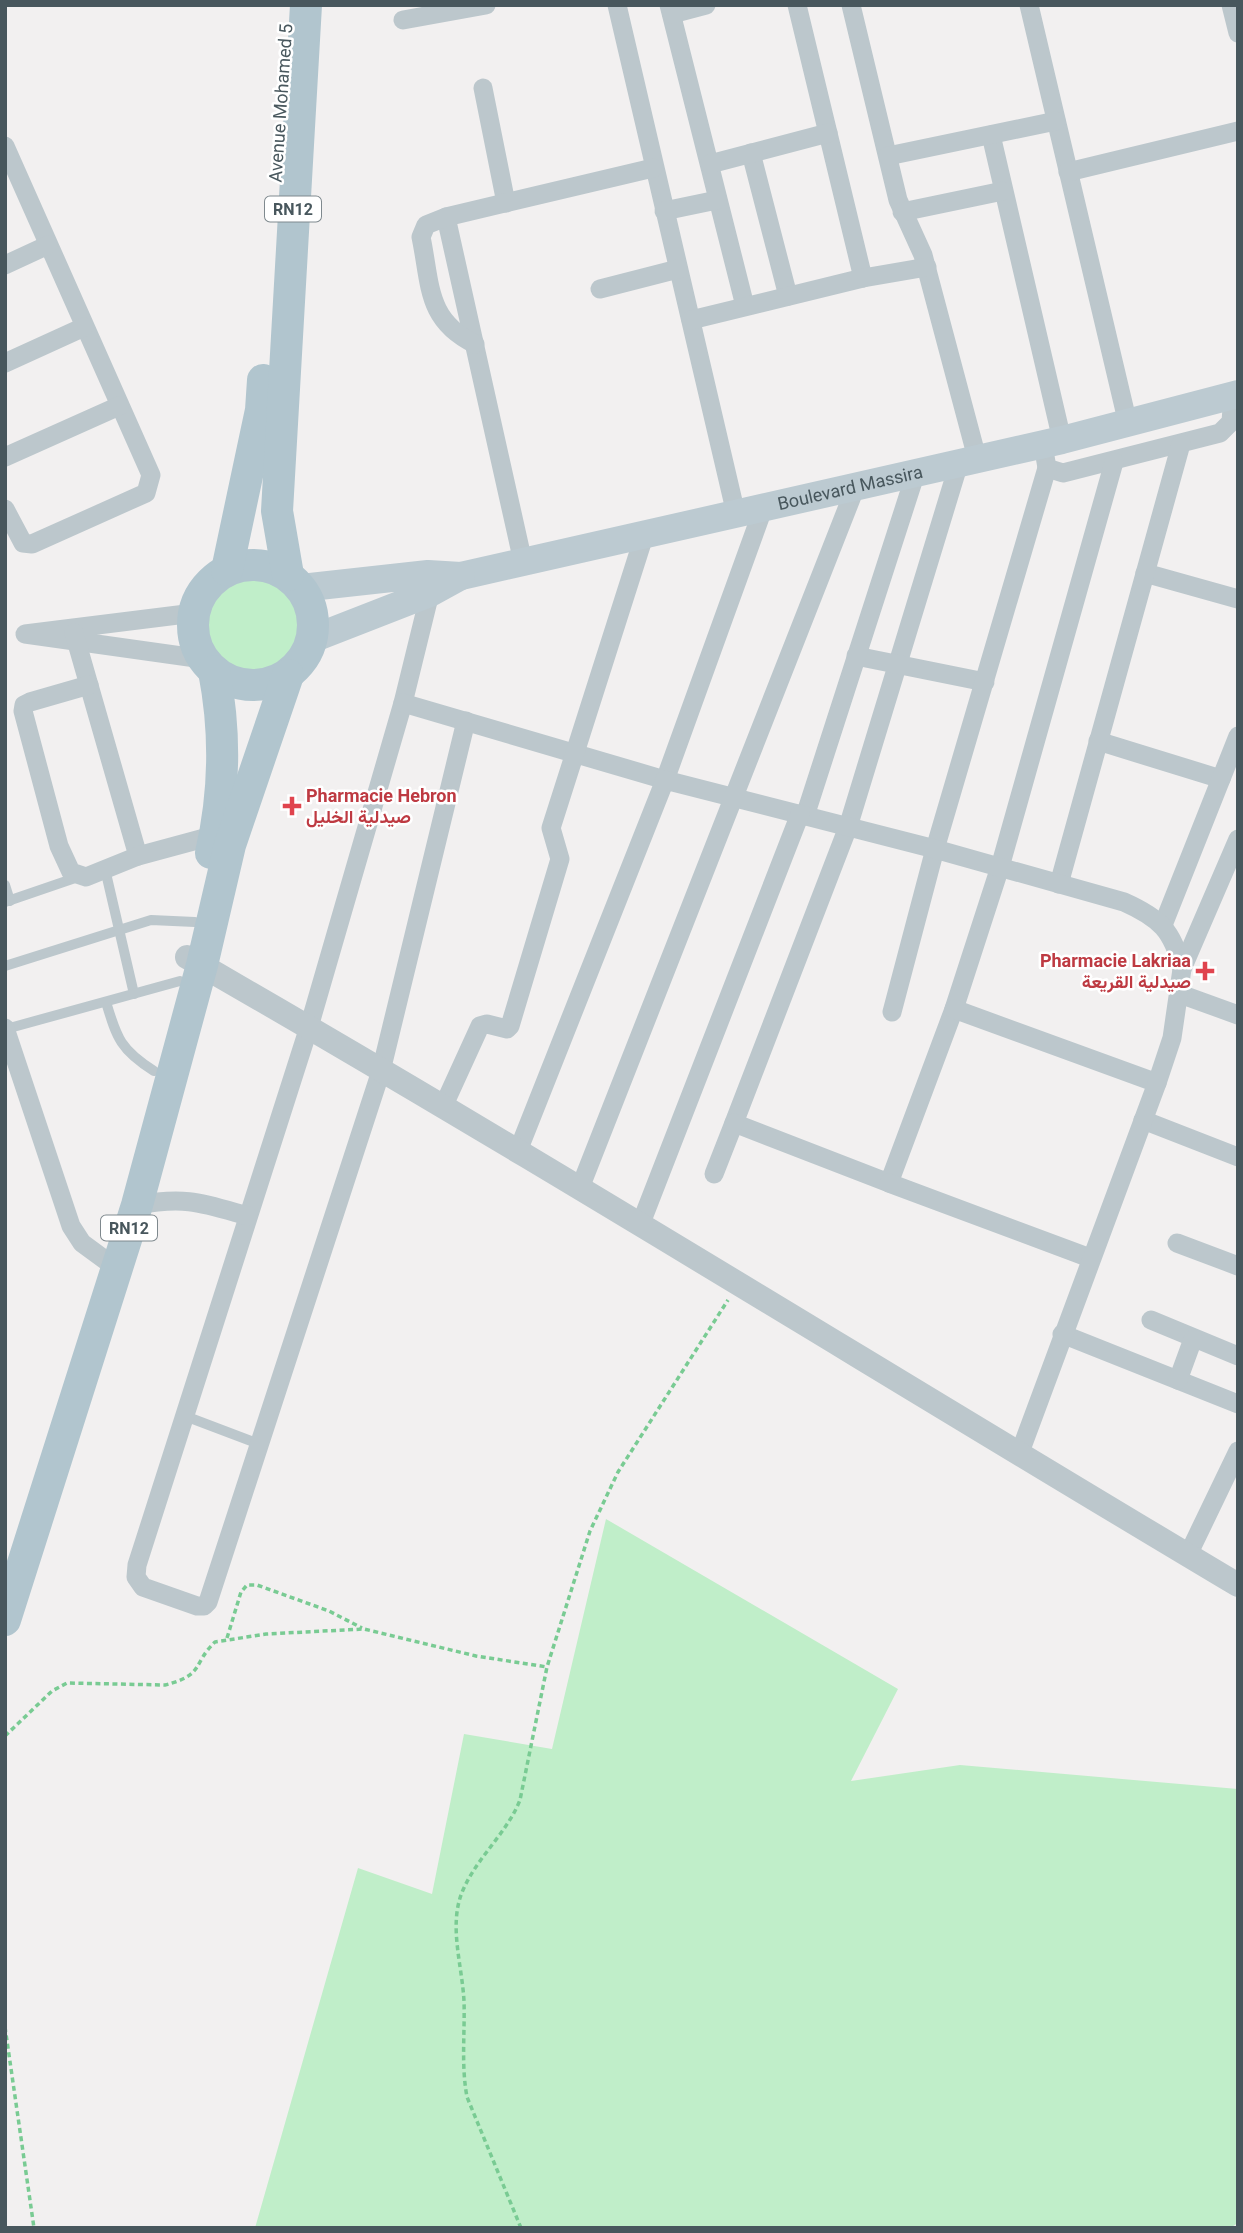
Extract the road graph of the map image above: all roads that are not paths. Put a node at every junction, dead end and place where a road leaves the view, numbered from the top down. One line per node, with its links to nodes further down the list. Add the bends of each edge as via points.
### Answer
1 (288, 5): 44 (main road, Avenue Mohamed 5 / RN12)
2 (306, 5): 44 (main road, Avenue Mohamed 5 / RN12)
3 (486, 5): 11 (street)
4 (617, 5): 22 (street)
5 (706, 5): 10 (street)
6 (797, 5): 16 (street)
7 (851, 5): 19 (street)
8 (1029, 5): 14 (street)
9 (1231, 5): 12 (street)
10 (670, 10): 21 (street)
11 (403, 20)
12 (1238, 33)
13 (482, 88): 26 (street)
14 (1056, 121): 17 (street); 23 (street)
15 (1238, 131): 23 (street)
16 (828, 133): 18 (street); 34 (street)
17 (991, 135): 19 (street); 24 (street)
18 (751, 153): 21 (street); 36 (street)
19 (888, 156): 28 (street)
20 (8, 159): 30 (street)
21 (710, 164): 25 (street)
22 (653, 168): 26 (street); 27 (street)
23 (1068, 172): 45 (street)
24 (1003, 191): 28 (street); 47 (street)
25 (717, 200): 27 (street); 37 (street)
26 (506, 203): 29 (street)
27 (664, 211): 33 (street)
28 (902, 212): 32 (street)
29 (446, 217): 40 (street); 40 (street, via 422,230 435,306 447,328)
30 (48, 245): 31 (street); 39 (street)
31 (5, 265)
32 (927, 267): 34 (street); 49 (street)
33 (678, 269): 35 (street); 38 (street)
34 (863, 278): 36 (street)
35 (600, 289)
36 (788, 296): 37 (street)
37 (745, 306): 38 (street)
38 (691, 320): 54 (street)
39 (84, 327): 41 (street); 43 (street)
40 (475, 344): 56 (street)
41 (5, 363)
42 (1235, 395): 45 (main road, Boulevard Massira); 46 (street, via 1231,422 1220,433)
43 (119, 406): 48 (street); 53 (street, via 151,475 146,493 32,544 23,543)
44 (271, 411): 57 (main road, RN12); 59 (main road, RN12, via 276,511)
45 (1128, 424): 47 (main road, Boulevard Massira)
46 (1181, 444): 50 (street); 58 (street)
47 (1051, 450): 49 (main road, Boulevard Massira); 50 (street, via 1063,473); 70 (street)
48 (5, 457)
49 (968, 460): 51 (main road, Boulevard Massira); 67 (street)
50 (1114, 462): 86 (street)
51 (916, 472): 52 (main road, Boulevard Massira); 66 (street)
52 (856, 486): 54 (main road, Boulevard Massira); 79 (street)
53 (5, 509)
54 (749, 511): 55 (main road, Boulevard Massira); 78 (street)
55 (645, 533): 56 (main road, Boulevard Massira); 76 (street)
56 (523, 562): 60 (main road, Boulevard Massira)
57 (227, 570): 59 (main road, via 258,564); 62 (main road, via 200,596)
58 (1145, 573): 61 (street); 75 (street)
59 (294, 581): 60 (main road); 65 (main road, RN12, via 310,603)
60 (429, 583): 65 (main road, Boulevard Massira); 72 (street)
61 (1238, 599)
62 (194, 613): 64 (street); 68 (main road, RN12, via 194,637)
63 (15, 635): 64 (street)
64 (75, 635): 68 (street); 71 (street)
65 (312, 639): 69 (main road, RN12, via 304,659)
66 (856, 656): 67 (street); 80 (street)
67 (898, 663): 70 (street); 81 (street)
68 (209, 665): 69 (main road, via 243,685 274,682); 82 (main road, RN12, via 223,717)
69 (288, 675): 82 (main road, RN12)
70 (985, 682): 84 (street)
71 (89, 685): 85 (street); 88 (street, via 30,702 23,710 59,846 71,872)
72 (402, 703): 73 (street); 104 (street)
73 (466, 721): 76 (street); 107 (street)
74 (1238, 736): 77 (street)
75 (1098, 741): 77 (street); 89 (street)
76 (576, 755): 78 (street); 109 (street, via 551,828 560,859 510,1026 480,1026)
77 (1221, 779): 93 (street)
78 (665, 780): 79 (street); 112 (street)
79 (734, 797): 80 (street); 116 (street)
80 (802, 815): 81 (street); 119 (street)
81 (848, 827): 84 (street); 111 (street)
82 (225, 833): 85 (street); 92 (main road, RN12); 96 (main road, RN12)
83 (1238, 839): 97 (street)
84 (935, 849): 86 (street); 102 (street)
85 (138, 856): 87 (street)
86 (1000, 867): 89 (street); 101 (street)
87 (105, 869): 88 (street); 94 (lane)
88 (79, 877): 91 (lane)
89 (1059, 884): 93 (street, via 1124,902)
90 (5, 885): 91 (lane)
91 (8, 901)
92 (195, 922): 94 (lane, via 151,920); 96 (main road, RN12)
93 (1163, 925): 97 (street, via 1177,946)
94 (121, 930): 95 (lane); 98 (lane)
95 (5, 966)
96 (190, 968): 98 (lane); 104 (street); 106 (main road, RN12); 117 (main road, RN12)
97 (1182, 969): 99 (street)
98 (134, 994): 100 (lane)
99 (1180, 994): 103 (street); 108 (street)
100 (106, 1002): 105 (lane); 106 (lane, via 117,1040 132,1057)
101 (954, 1009): 108 (street); 115 (street)
102 (892, 1012)
103 (1238, 1015)
104 (309, 1027): 107 (street); 118 (street)
105 (6, 1035): 122 (street, via 71,1226 82,1243)
106 (155, 1071): 122 (main road, RN12)
107 (381, 1071): 109 (street); 131 (street)
108 (1157, 1083): 110 (street)
109 (443, 1107): 112 (street)
110 (1143, 1120): 113 (street); 121 (street)
111 (734, 1123): 114 (street); 115 (street)
112 (518, 1151): 116 (street)
113 (1238, 1157)
114 (714, 1174)
115 (889, 1183): 121 (street)
116 (580, 1188): 119 (street)
117 (137, 1205): 118 (street, via 171,1199); 122 (main road, RN12)
118 (248, 1216): 130 (street)
119 (641, 1223): 133 (street)
120 (1177, 1243): 123 (street)
121 (1090, 1258): 125 (street)
122 (109, 1262): 135 (main road, RN12); 137 (main road, RN12)
123 (1238, 1266)
124 (1151, 1320): 126 (street)
125 (1062, 1334): 128 (street); 133 (street)
126 (1193, 1339): 127 (street); 128 (street)
127 (1238, 1356)
128 (1178, 1380): 129 (street)
129 (1238, 1404)
130 (185, 1416): 131 (lane); 131 (street, via 137,1565 136,1577 142,1587 197,1606 208,1602)
131 (259, 1444)
132 (1238, 1451): 134 (street)
133 (1019, 1455): 134 (street)
134 (1188, 1555): 136 (street)
135 (5, 1562)
136 (1238, 1585)
137 (5, 1620)

